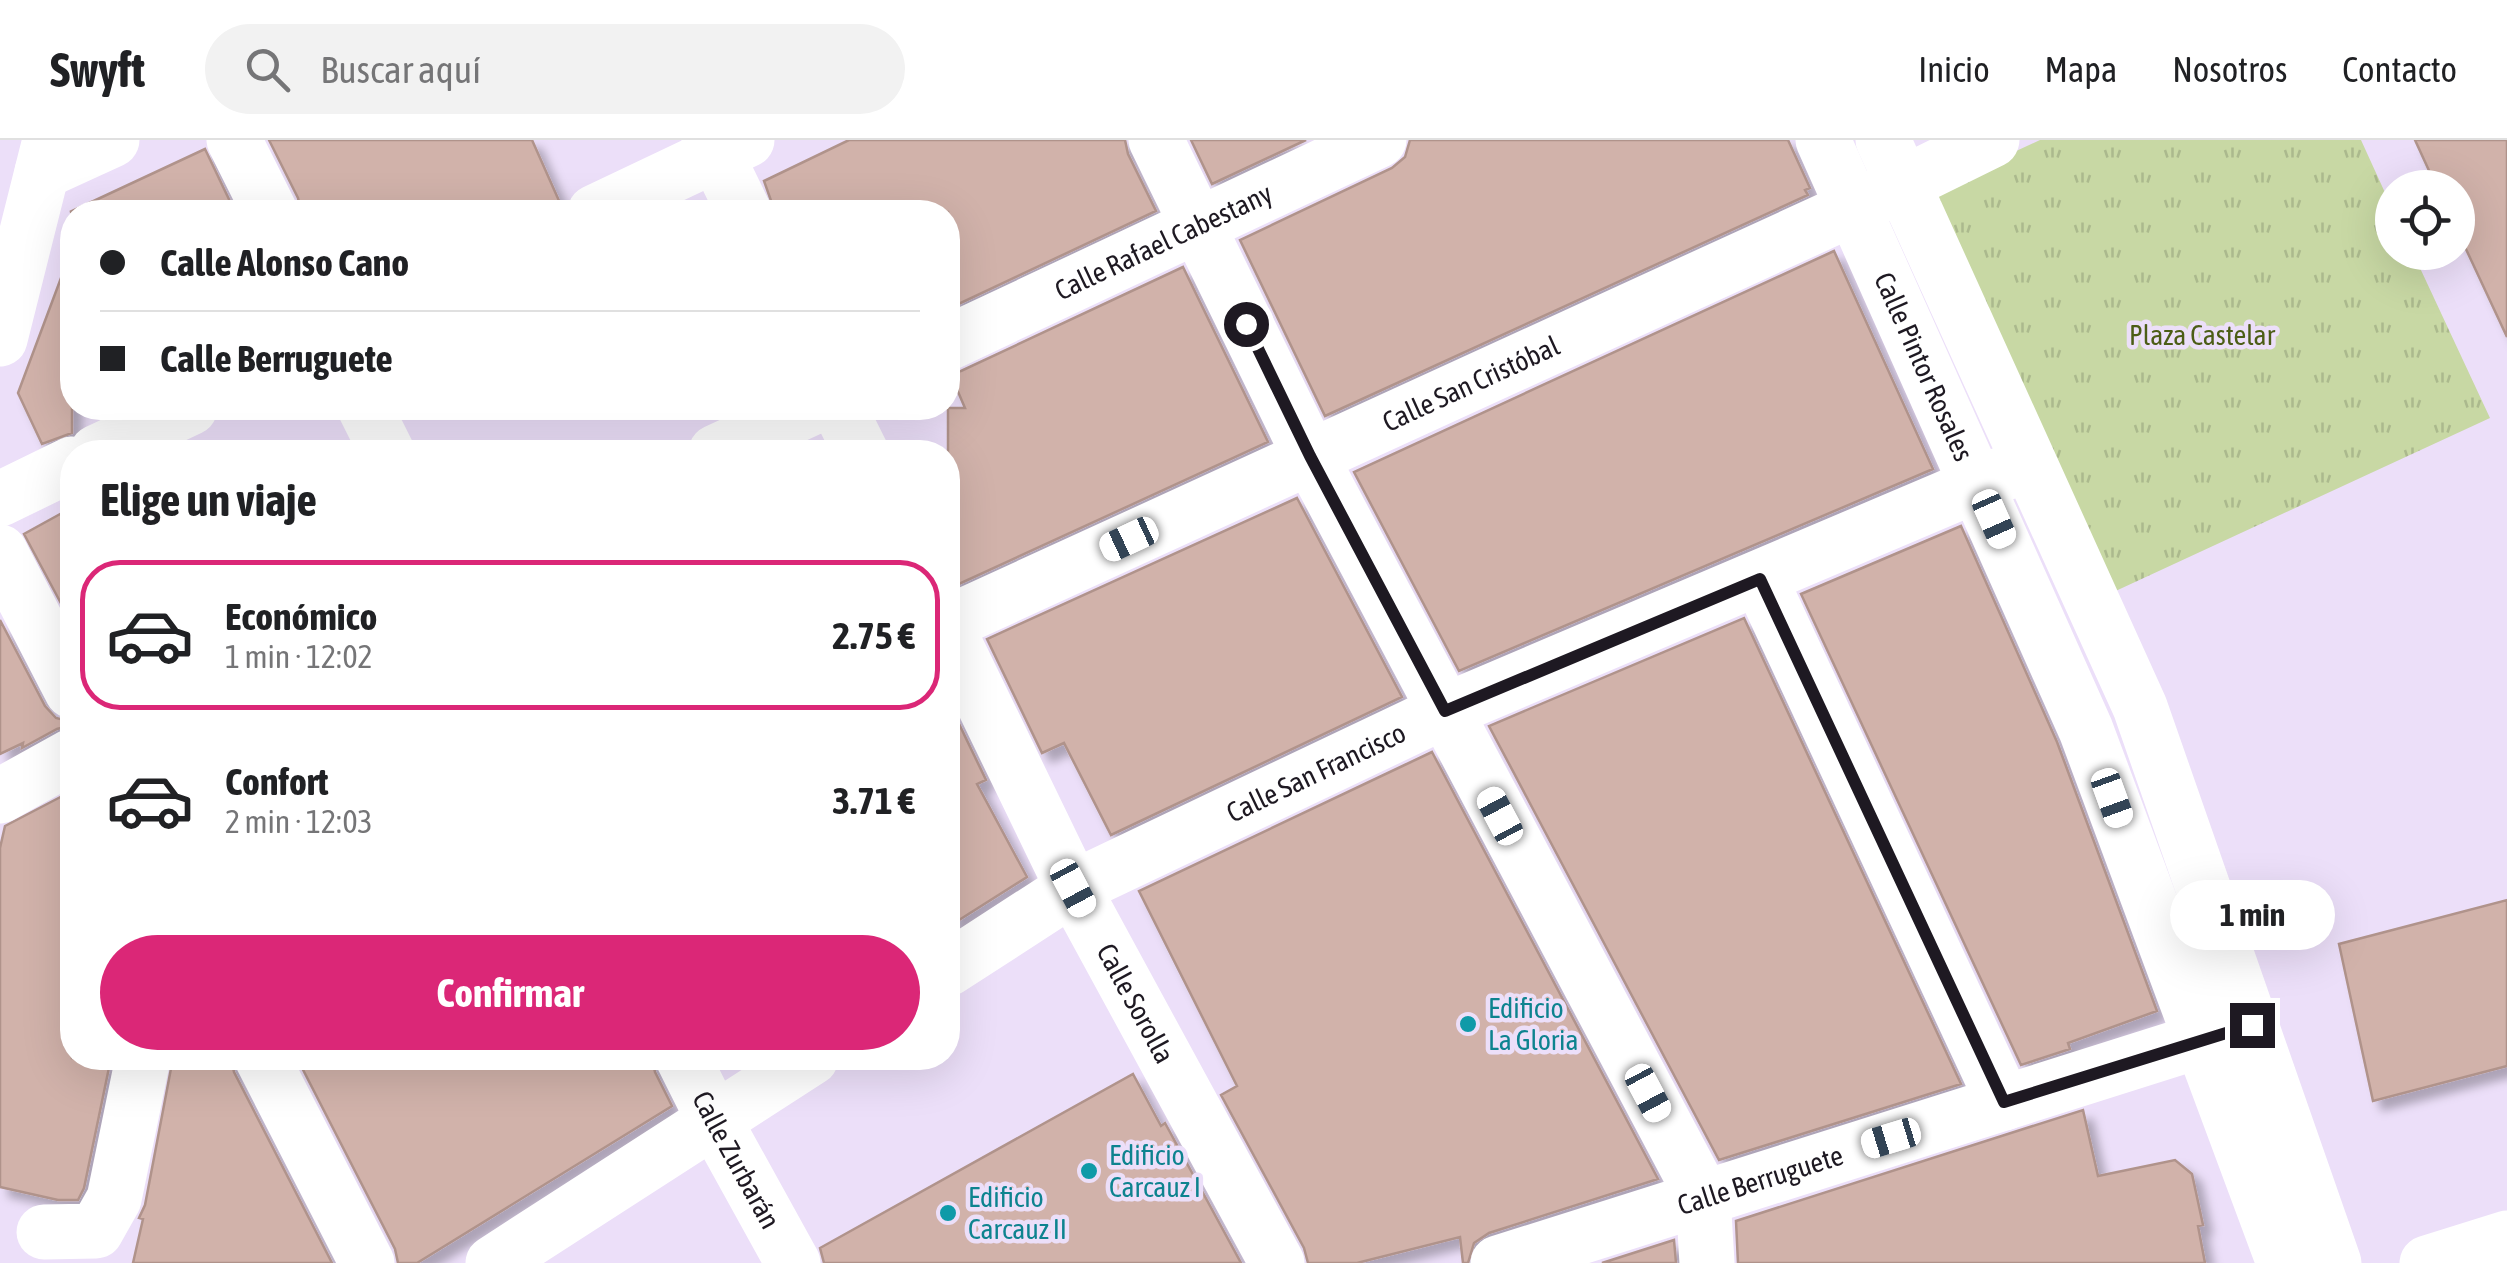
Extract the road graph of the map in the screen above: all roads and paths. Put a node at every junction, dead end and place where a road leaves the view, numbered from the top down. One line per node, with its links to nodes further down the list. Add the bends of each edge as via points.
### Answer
1 (112, 140): 8 (street)
2 (234, 140): 10 (street)
3 (1156, 140): 14 (street)
4 (1379, 140): 14 (street, Calle Rafael Cabestany)
5 (1824, 140): 13 (street, Calle Pintor Rosales)
6 (1992, 140): 9 (street, Calle San Cristóbal)
7 (724, 145): 11 (street); 12 (street)
8 (46, 156): 15 (street)
9 (1893, 162): 13 (street, Calle San Cristóbal); 23 (street, Calle Pintor Rosales)
10 (264, 200)
11 (618, 200)
12 (740, 200)
13 (1854, 208): 22 (street, Calle San Cristóbal); 25 (street, Calle Pintor Rosales)
14 (1198, 226): 16 (street, Calle Rafael Cabestany); 22 (street)
15 (10, 257): 17 (street)
16 (960, 338)
17 (0, 339)
18 (165, 420): 20 (street)
19 (785, 420): 21 (street)
20 (122, 440)
21 (742, 440)
22 (1310, 456): 29 (street, Calle San Cristóbal); 32 (street)
23 (2030, 462): 25 (street, Calle San Francisco); 37 (street, Calle Pintor Rosales, via 2140,707)
24 (60, 470): 26 (street)
25 (1979, 484): 28 (street, Calle San Francisco); 37 (street, Calle Pintor Rosales)
26 (0, 499)
27 (0, 552): 31 (street)
28 (1760, 579): 32 (street, Calle San Francisco); 42 (street)
29 (960, 620)
30 (960, 651): 35 (street, Calle Sorolla)
31 (60, 668)
32 (1445, 711): 35 (street, Calle San Francisco); 44 (street)
33 (60, 763): 34 (street)
34 (0, 796)
35 (1073, 888): 36 (street, Calle San Francisco); 50 (street, Calle Sorolla)
36 (960, 961)
37 (2227, 1032): 42 (street, Calle Berruguete); 53 (street, Calle Pintor Rosales); 54 (street, Calle Pintor Rosales)
38 (141, 1070): 46 (street, via 114,1199 96,1231)
39 (268, 1070): 47 (street)
40 (689, 1070): 43 (street, Calle Zurbarán)
41 (792, 1070): 43 (street)
42 (2004, 1102): 44 (street, Calle Berruguete)
43 (714, 1120): 48 (street); 49 (street, Calle Zurbarán)
44 (1704, 1197): 51 (street, Calle Berruguete); 52 (street)
45 (2507, 1238): 55 (street)
46 (36, 1239)
47 (366, 1263)
48 (493, 1263)
49 (793, 1263)
50 (1277, 1263)
51 (1498, 1263)
52 (1707, 1263)
53 (2284, 1263)
54 (2334, 1263)
55 (2427, 1263)

